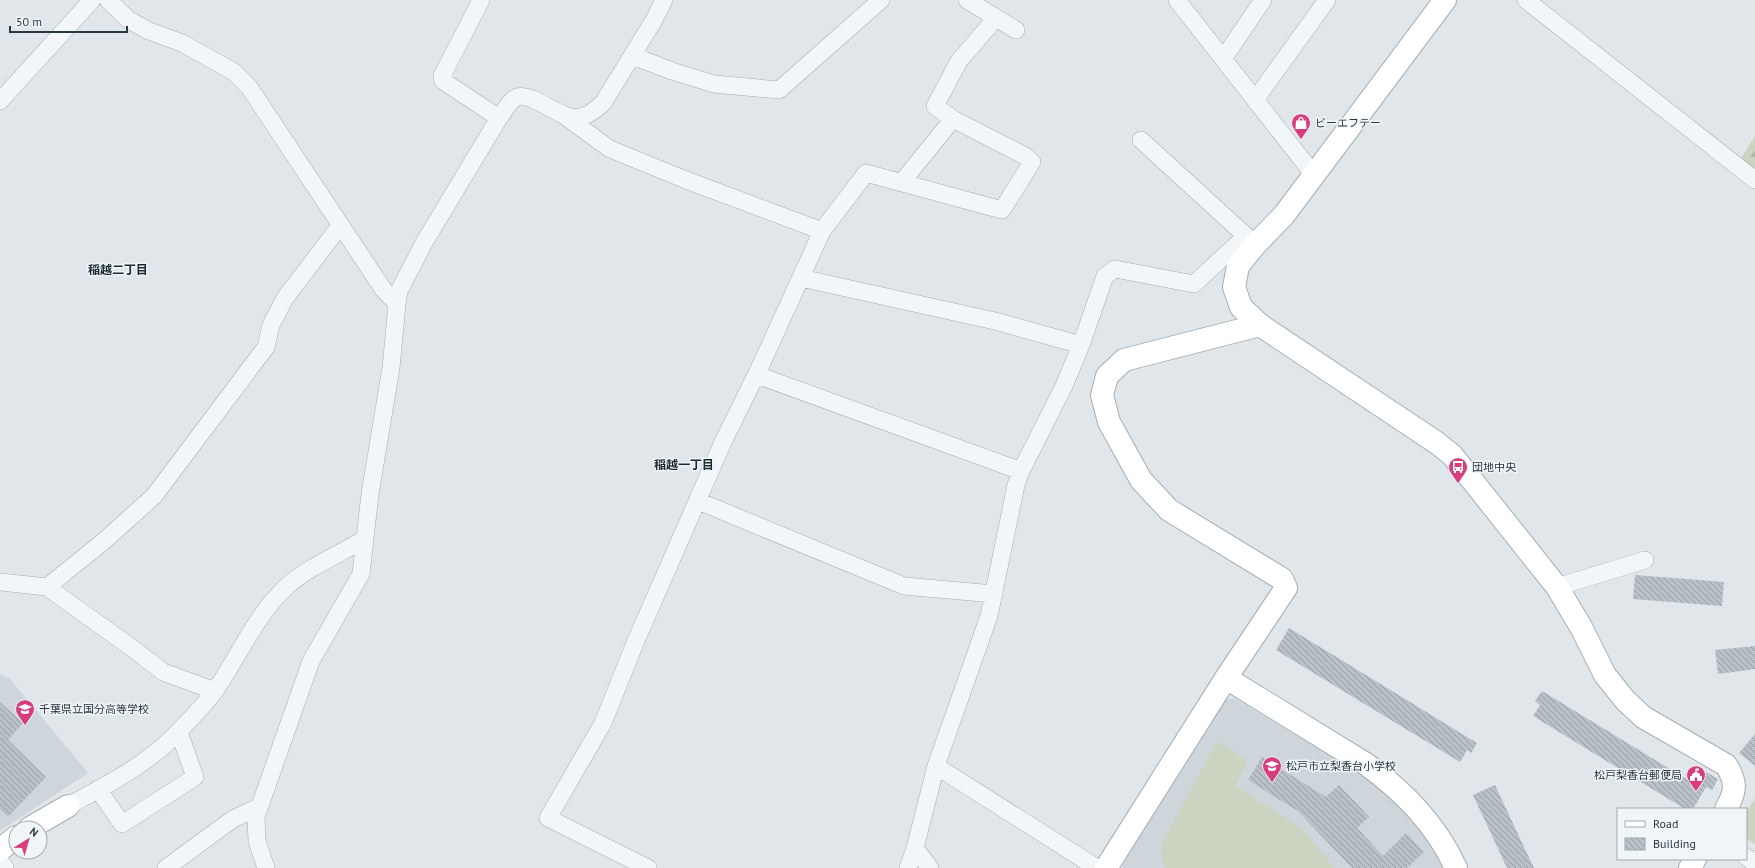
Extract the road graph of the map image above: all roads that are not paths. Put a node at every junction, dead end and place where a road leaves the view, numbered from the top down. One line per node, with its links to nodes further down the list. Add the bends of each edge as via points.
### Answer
1 (92, 0): 17 (street)
2 (108, 0): 25 (street, via 129,20 149,32 182,43 234,72 249,87)
3 (482, 0): 19 (street, via 442,76 443,81)
4 (664, 0): 14 (street)
5 (881, 0): 14 (street, via 779,90 714,84)
6 (967, 0): 12 (street)
7 (1262, 0): 15 (street)
8 (1327, 0): 16 (street)
9 (1445, 0): 22 (street)
10 (1526, 0): 23 (street)
11 (1182, 2): 15 (street)
12 (996, 18): 13 (street); 20 (street, via 959,61 936,106)
13 (1016, 30)
14 (633, 56): 18 (street, via 603,103 594,111 578,118)
15 (1223, 59): 16 (street)
16 (1255, 100): 22 (street)
17 (0, 101)
18 (566, 117): 19 (street, via 528,97 518,97); 26 (street, via 610,149)
19 (499, 118): 29 (street, via 425,241 399,291)
20 (953, 119): 24 (street); 24 (street, via 1032,162 1002,210)
21 (1141, 140): 27 (street)
22 (1314, 175): 27 (street, via 1284,215)
23 (1755, 180)
24 (901, 183): 26 (street, via 866,172)
25 (340, 226): 29 (street, via 383,289); 38 (street, via 282,303 271,325 266,347 154,496)
26 (822, 231): 28 (street)
27 (1250, 240): 30 (street, via 1238,266 1234,287 1241,306); 31 (street, via 1194,284 1115,269 1105,276)
28 (801, 278): 31 (street, via 995,321); 32 (street)
29 (397, 304): 35 (street, via 391,368)
30 (1260, 326): 39 (street, via 1452,455); 41 (street, via 1124,360 1107,376 1102,396 1108,422 1141,480 1164,505 1282,579 1286,588)
31 (1081, 344): 33 (street, via 1064,386)
32 (757, 375): 33 (street); 34 (street, via 723,442)
33 (1021, 471): 40 (street)
34 (698, 501): 40 (street, via 904,586); 57 (street, via 602,723 548,818)
35 (364, 540): 42 (street, via 298,577 285,588 253,630); 47 (street, via 360,574 311,661)
36 (1645, 560): 39 (street)
37 (0, 582): 38 (street)
38 (47, 587): 42 (street, via 163,672)
39 (1557, 588): 48 (street, via 1605,675 1625,700 1643,717 1726,765 1735,784)
40 (994, 594): 44 (street, via 989,616)
41 (1226, 678): 61 (street); 62 (street, via 1387,779 1429,822)
42 (215, 691): 43 (street)
43 (179, 732): 45 (street, via 152,756); 45 (street, via 195,777 122,824)
44 (936, 766): 51 (street); 60 (street)
45 (98, 789): 46 (street)
46 (68, 806): 49 (street)
47 (259, 807): 55 (street, via 233,819); 56 (street, via 255,823 257,841)
48 (1727, 808)
49 (44, 820)
50 (8, 844): 52 (street)
51 (915, 848): 58 (street); 59 (street)
52 (0, 850)
53 (0, 861): 54 (street)
54 (5, 868)
55 (166, 868)
56 (266, 868)
57 (648, 868)
58 (908, 868)
59 (930, 868)
60 (1096, 868)
61 (1106, 868)
62 (1456, 868)

